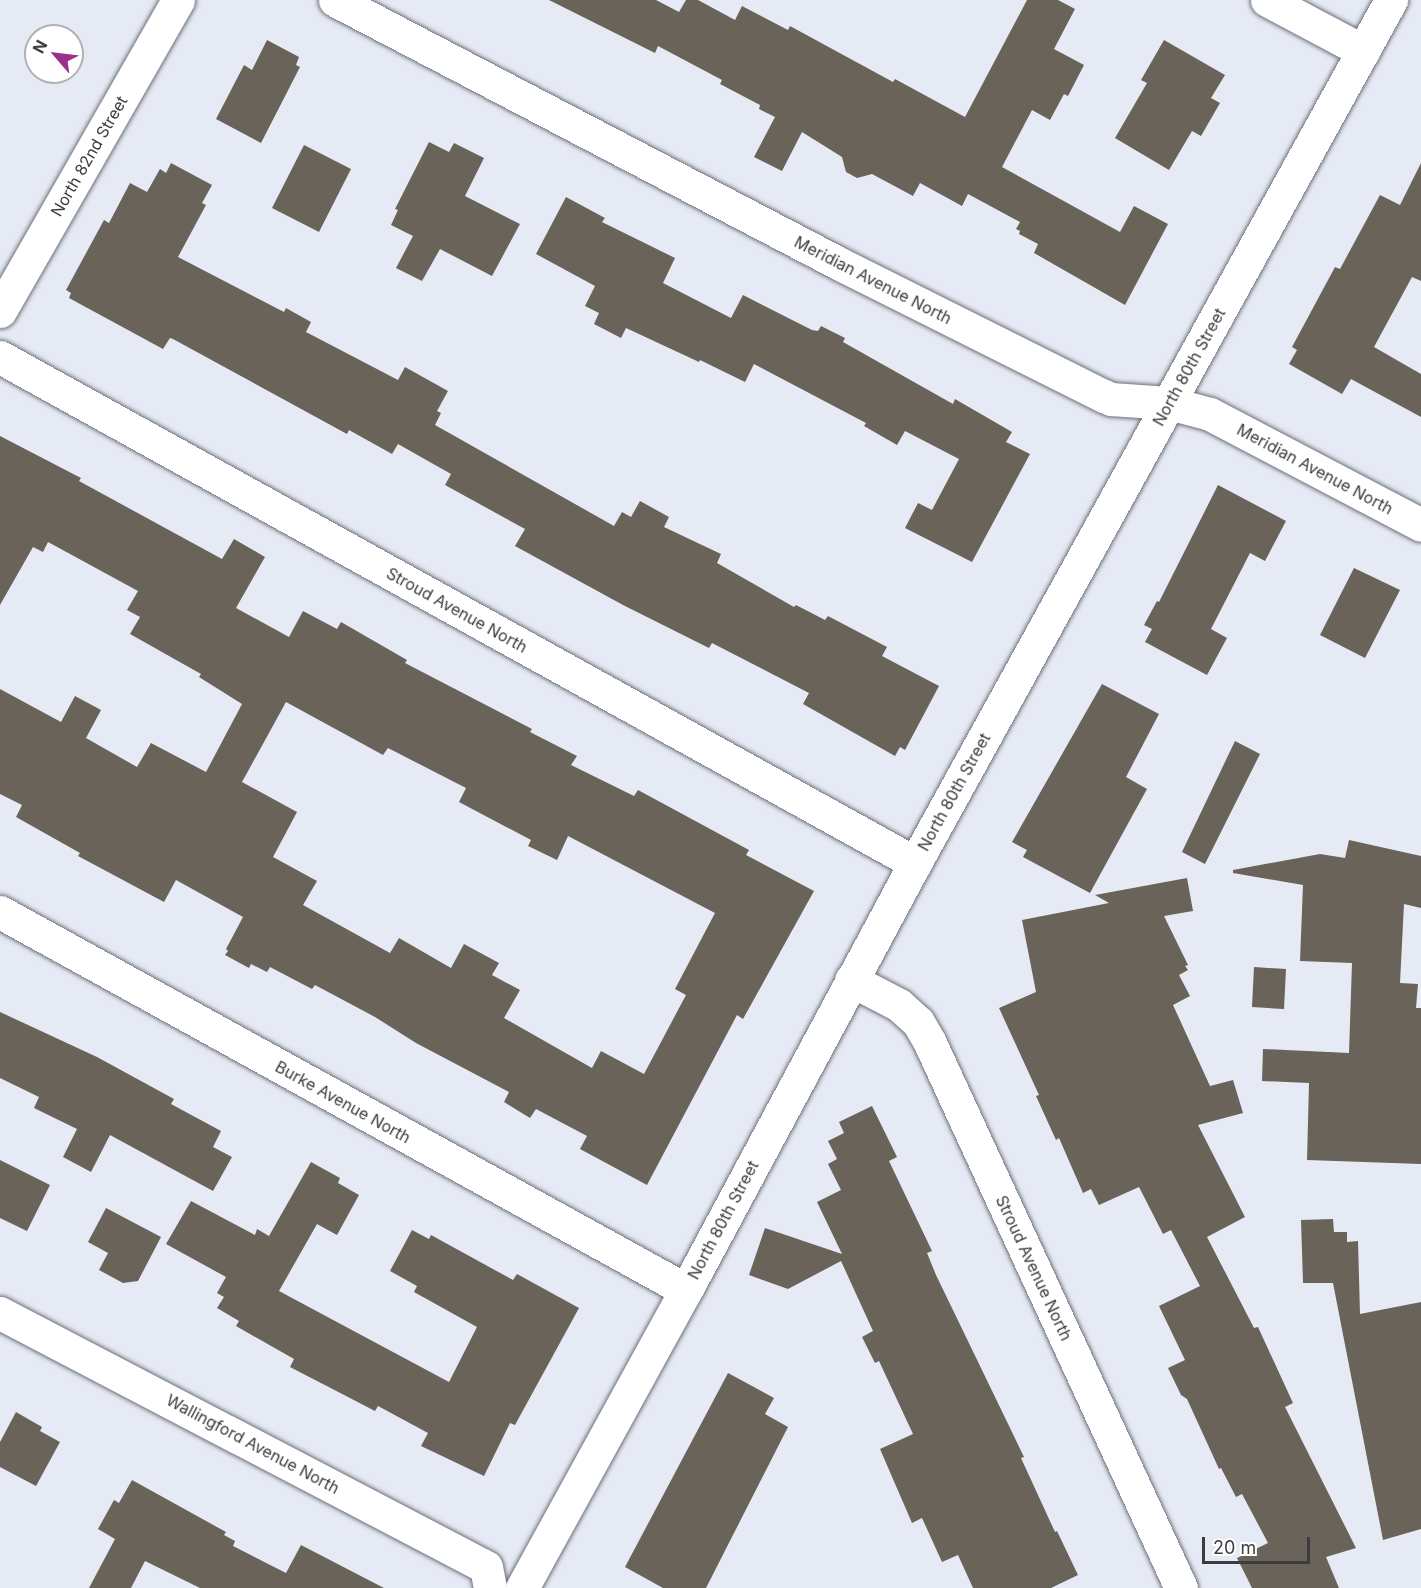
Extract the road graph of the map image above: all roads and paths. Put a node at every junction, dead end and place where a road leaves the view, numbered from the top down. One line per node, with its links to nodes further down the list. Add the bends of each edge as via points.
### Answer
1 (178, 0): 6 (street, North 82nd Street)
2 (335, 0): 8 (street, Meridian Avenue North, via 838,263 1104,396)
3 (1266, 0): 5 (street)
4 (1391, 0): 5 (street, North 80th Street)
5 (1363, 51): 8 (street, North 80th Street)
6 (0, 311)
7 (0, 357): 10 (street, Stroud Avenue North)
8 (1169, 403): 9 (street, Meridian Avenue North, via 1210,414); 10 (street, North 80th Street)
9 (1421, 525)
10 (915, 863): 12 (street, North 80th Street)
11 (0, 912): 13 (street, Burke Avenue North)
12 (851, 980): 13 (street, North 80th Street); 17 (street, Stroud Avenue North, via 899,1005 924,1032)
13 (686, 1290): 16 (street, North 80th Street)
14 (0, 1313): 15 (street, Wallingford Avenue North, via 486,1567)
15 (490, 1588)
16 (522, 1588)
17 (1182, 1588)

